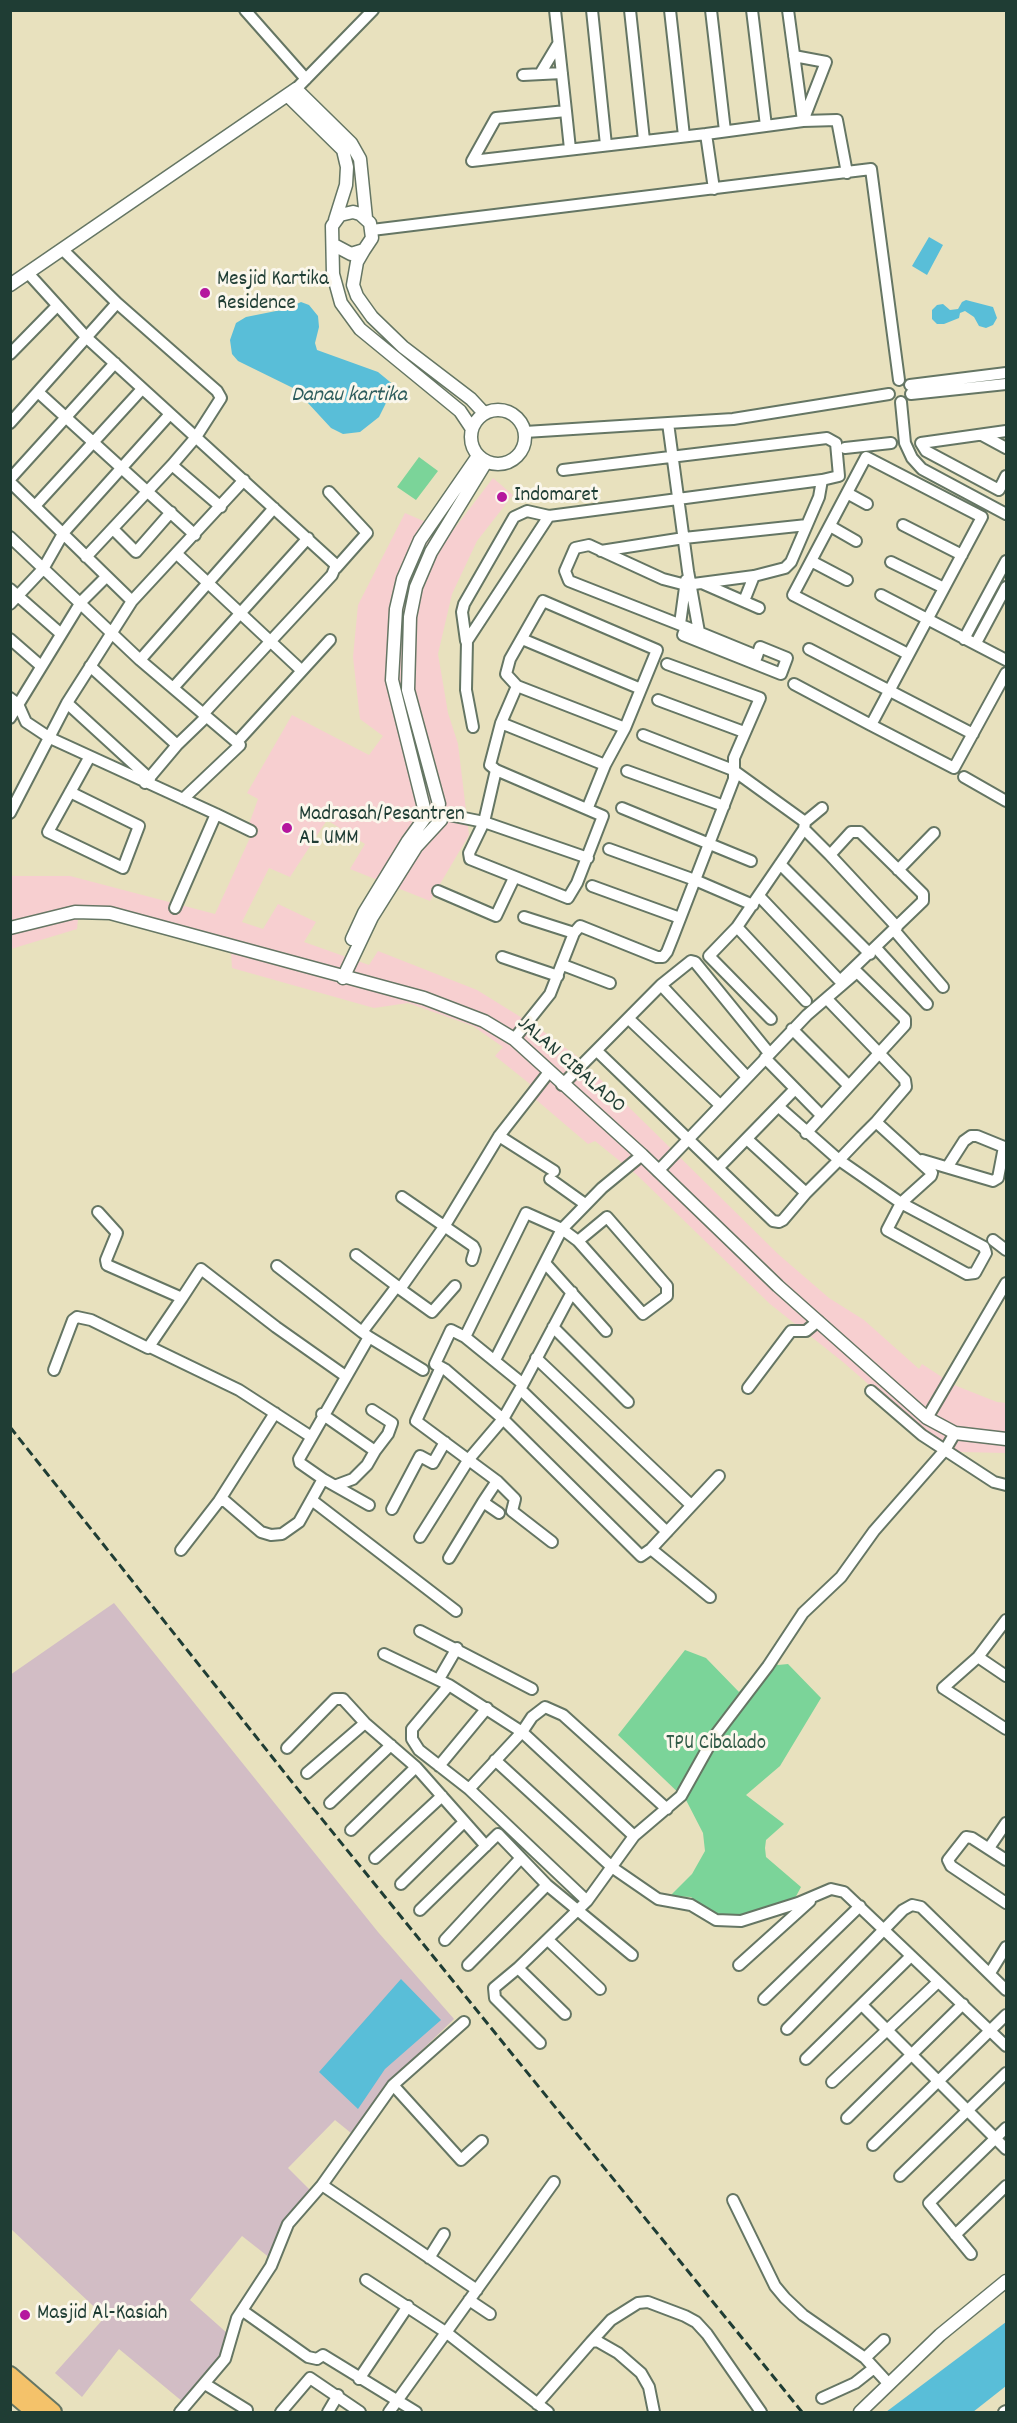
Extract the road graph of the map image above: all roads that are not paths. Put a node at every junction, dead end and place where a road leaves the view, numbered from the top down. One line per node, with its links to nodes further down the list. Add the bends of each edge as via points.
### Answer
1 (245, 10): 15 (street)
2 (372, 10): 15 (street)
3 (555, 10): 10 (street)
4 (592, 10): 24 (street)
5 (630, 10): 23 (street)
6 (670, 10): 22 (street)
7 (711, 10): 20 (street)
8 (752, 10): 19 (street)
9 (788, 10): 11 (street)
10 (558, 44): 12 (street); 13 (street)
11 (794, 56): 18 (street); 18 (street, via 826,62)
12 (562, 73): 13 (street); 17 (street)
13 (540, 74): 14 (street)
14 (523, 75)
15 (306, 79): 16 (street)
16 (292, 92): 28 (street, via 351,143 360,159); 29 (street, via 343,150 346,185); 32 (street)
17 (566, 111): 25 (street); 25 (street, via 496,118 472,160)
18 (803, 121): 19 (street); 26 (street, via 837,120)
19 (766, 126): 20 (street)
20 (725, 131): 21 (street)
21 (706, 134): 22 (street); 27 (street)
22 (684, 136): 23 (street)
23 (644, 140): 24 (street)
24 (606, 145): 25 (street)
25 (570, 149)
26 (847, 173): 27 (street); 42 (street, via 871,169)
27 (714, 189): 30 (street)
28 (366, 218): 29 (street, via 352,212); 30 (street)
29 (335, 220): 31 (street, via 330,232)
30 (372, 230): 33 (street)
31 (334, 245): 33 (street, via 344,253); 55 (street, via 335,289 360,329 460,411)
32 (63, 250): 34 (street); 36 (street)
33 (364, 250): 50 (street, via 357,262 353,285 372,317)
34 (28, 273): 35 (street); 37 (street)
35 (10, 285)
36 (117, 303): 38 (street); 59 (street, via 220,395)
37 (56, 307): 38 (street); 39 (street)
38 (87, 338): 40 (street); 47 (street)
39 (13, 346)
40 (115, 363): 45 (street); 52 (street)
41 (1006, 373): 43 (street)
42 (899, 380): 46 (street); 48 (street, via 891,385)
43 (970, 384): 44 (street); 46 (street)
44 (1006, 384)
45 (142, 389): 51 (street); 60 (street)
46 (910, 390): 49 (street)
47 (38, 392): 52 (street); 53 (street)
48 (889, 394): 49 (street); 54 (street, via 733,419)
49 (901, 402): 84 (street, via 906,443 922,469)
50 (484, 413): 55 (street); 57 (street, via 505,411 514,415)
51 (170, 414): 59 (street); 69 (street)
52 (66, 418): 60 (street); 74 (street)
53 (10, 423)
54 (668, 423): 57 (street); 65 (street)
55 (472, 429): 66 (street, via 470,439)
56 (1006, 431): 58 (street)
57 (525, 432): 66 (street, via 525,444 510,462 498,465)
58 (982, 435): 64 (street); 71 (street, via 921,443 926,451 999,490)
59 (196, 437): 68 (street); 72 (street)
60 (95, 443): 69 (street); 80 (street)
61 (891, 443): 62 (street)
62 (869, 445): 63 (street); 67 (street)
63 (845, 448)
64 (1006, 448)
65 (673, 455): 70 (street); 73 (street, via 830,439 836,443 839,476); 78 (street)
66 (482, 459): 176 (street, via 420,540 403,579 396,609 392,680); 177 (street, via 431,552 416,587 410,617 408,690)
67 (872, 460): 77 (street, via 866,457); 98 (street, via 982,517)
68 (172, 465): 75 (street); 81 (street)
69 (121, 467): 75 (street); 90 (street)
70 (563, 470)
71 (1006, 476)
72 (244, 480): 81 (street); 82 (street)
73 (822, 480): 78 (street); 86 (street)
74 (10, 481): 80 (street)
75 (148, 491): 83 (street); 89 (street)
76 (328, 492): 103 (street, via 367,533)
77 (847, 493): 79 (street); 88 (street)
78 (678, 499): 85 (street); 94 (street)
79 (867, 504)
80 (35, 506): 90 (street)
81 (220, 507): 91 (street)
82 (273, 508): 93 (street); 108 (street)
83 (171, 513): 89 (street, via 136,552); 91 (street)
84 (1006, 514)
85 (549, 516): 128 (street); 128 (street, via 527,510 514,517 464,604)
86 (807, 525): 94 (street); 106 (street, via 785,568)
87 (903, 525): 98 (street)
88 (830, 526): 95 (street); 100 (street)
89 (114, 530): 99 (street)
90 (64, 532): 99 (street); 104 (street)
91 (195, 535): 97 (street)
92 (10, 537): 104 (street)
93 (308, 537): 103 (street); 118 (street)
94 (684, 538): 96 (street); 109 (street)
95 (856, 541)
96 (601, 551): 109 (street, via 663,579); 120 (street, via 590,545 575,548 566,578)
97 (177, 554): 108 (street); 114 (street)
98 (962, 555): 111 (street)
99 (86, 557): 105 (street)
100 (811, 561): 107 (street); 132 (street, via 793,595)
101 (1006, 561): 126 (street)
102 (891, 562): 111 (street)
103 (336, 568): 129 (street)
104 (43, 569): 113 (street); 116 (street)
105 (106, 576): 114 (street); 116 (street)
106 (754, 576): 109 (street); 115 (street)
107 (847, 580)
108 (209, 584): 118 (street); 134 (street)
109 (693, 584): 115 (street); 120 (street); 123 (street)
110 (1006, 587): 130 (street)
111 (944, 588): 119 (street)
112 (881, 595): 119 (street)
113 (13, 596): 122 (street)
114 (132, 601): 121 (street)
115 (744, 601): 117 (street)
116 (81, 602): 121 (street); 122 (street)
117 (759, 608)
118 (239, 611): 129 (street); 143 (street)
119 (927, 620): 126 (street); 132 (street)
120 (683, 626): 123 (street)
121 (112, 631): 134 (street); 138 (street)
122 (60, 633): 137 (street)
123 (698, 636): 133 (street)
124 (10, 639): 137 (street)
125 (522, 639): 142 (street, via 506,671); 144 (street); 144 (street, via 545,601 656,648)
126 (964, 639): 130 (street)
127 (330, 640): 139 (street)
128 (466, 641): 153 (street, via 466,690)
129 (271, 642): 139 (street); 149 (street)
130 (976, 643): 135 (street)
131 (809, 649): 145 (street)
132 (909, 654): 145 (street)
133 (755, 659)
134 (140, 660): 143 (street)
135 (1006, 660)
136 (668, 664): 155 (street, via 760,698)
137 (41, 666): 147 (street)
138 (90, 666): 148 (street); 160 (street)
139 (302, 670): 159 (street)
140 (1006, 673): 156 (street)
141 (794, 684): 152 (street)
142 (517, 686): 151 (street); 154 (street)
143 (172, 688): 149 (street)
144 (641, 689): 154 (street)
145 (889, 691): 152 (street); 156 (street)
146 (658, 700): 155 (street)
147 (14, 701): 150 (street); 158 (street, via 26,722)
148 (67, 703): 158 (street); 167 (street)
149 (204, 716): 159 (street); 160 (street)
150 (10, 718)
151 (501, 723): 162 (street); 163 (street, via 490,765)
152 (872, 725): 156 (street, via 954,768)
153 (473, 727)
154 (625, 728): 162 (street)
155 (744, 732): 164 (street)
156 (973, 734)
157 (643, 735): 164 (street)
158 (50, 738): 161 (street); 175 (street)
159 (237, 742): 169 (street, via 240,745)
160 (177, 745): 167 (street)
161 (89, 758): 167 (street); 168 (street)
162 (605, 765): 172 (street)
163 (496, 770): 172 (street); 179 (street)
164 (733, 770): 171 (street, via 734,779); 180 (street)
165 (627, 771): 171 (street)
166 (964, 777): 170 (street)
167 (147, 781): 169 (street)
168 (70, 792): 168 (street, via 48,832 123,868 139,826)
169 (183, 799): 178 (street)
170 (1006, 801)
171 (724, 806): 183 (street)
172 (588, 807): 186 (street, via 603,818)
173 (622, 808): 183 (street)
174 (822, 808): 180 (street)
175 (10, 813)
176 (424, 813): 177 (street, via 429,803); 177 (street, via 434,824); 206 (street, via 364,913)
177 (441, 813): 179 (street); 206 (street, via 372,917)
178 (216, 814): 181 (street); 195 (street)
179 (484, 822): 186 (street); 190 (street, via 469,853 470,859)
180 (805, 825): 185 (street); 188 (street)
181 (251, 831)
182 (934, 833): 189 (street)
183 (709, 843): 187 (street); 191 (street)
184 (609, 849): 191 (street)
185 (830, 855): 189 (street, via 855,831); 200 (street)
186 (588, 858): 190 (street, via 568,898)
187 (751, 861)
188 (780, 864): 194 (street); 202 (street)
189 (898, 870): 200 (street, via 924,897)
190 (514, 878): 193 (street, via 496,916)
191 (695, 880): 194 (street); 197 (street)
192 (592, 886): 197 (street)
193 (438, 891)
194 (756, 901): 198 (street); 202 (street, via 840,981)
195 (175, 908)
196 (524, 917): 201 (street)
197 (680, 918): 201 (street, via 663,957 580,926)
198 (737, 927): 211 (street); 214 (street, via 709,956)
199 (10, 928): 206 (street, JALAN CIBALADO, via 75,912 110,913)
200 (896, 928): 202 (street); 209 (street)
201 (574, 933): 204 (street)
202 (873, 951): 212 (street)
203 (502, 957): 205 (street)
204 (563, 964): 205 (street); 207 (street)
205 (558, 976): 216 (street, via 550,994)
206 (339, 977): 216 (street, JALAN CIBALADO, via 449,1006)
207 (610, 983)
208 (661, 985): 213 (street); 219 (street, via 687,962 695,962); 221 (street)
209 (943, 987)
210 (827, 999): 215 (street); 218 (street); 218 (street, via 857,972 905,1019 905,1025)
211 (806, 1001)
212 (927, 1004)
213 (628, 1018): 217 (street); 225 (street)
214 (771, 1019)
215 (792, 1029): 219 (street); 223 (street)
216 (514, 1038): 220 (street, JALAN CIBALADO)
217 (597, 1051): 222 (street); 231 (street)
218 (879, 1055): 223 (street); 228 (street, via 906,1084)
219 (767, 1056): 221 (street); 224 (street)
220 (545, 1077): 222 (street, JALAN CIBALADO); 230 (street)
221 (747, 1077): 225 (street)
222 (562, 1085): 233 (street, JALAN CIBALADO)
223 (848, 1085): 227 (street)
224 (794, 1090): 226 (street); 227 (street)
225 (720, 1104): 231 (street)
226 (779, 1107): 229 (street); 232 (street)
227 (821, 1115): 229 (street)
228 (876, 1122): 234 (street); 235 (street)
229 (806, 1133): 234 (street)
230 (499, 1136): 242 (street); 244 (street)
231 (688, 1137): 237 (street); 238 (street)
232 (748, 1140): 237 (street); 239 (street)
233 (642, 1155): 238 (street, JALAN CIBALADO); 242 (street)
234 (839, 1160): 239 (street); 241 (street)
235 (920, 1160): 236 (street); 241 (street, via 931,1169 931,1176)
236 (948, 1166): 236 (street, via 971,1136 1004,1147 996,1180)
237 (719, 1167): 239 (street, via 773,1221 783,1220)
238 (657, 1170): 258 (street, JALAN CIBALADO)
239 (807, 1193)
240 (402, 1197): 244 (street)
241 (901, 1203): 241 (street, via 888,1226 889,1233 968,1275 975,1273 986,1253 984,1247)
242 (585, 1204): 245 (street)
243 (99, 1212): 257 (street, via 117,1233 107,1265)
244 (444, 1227): 250 (street, via 473,1246); 255 (street)
245 (562, 1230): 247 (street); 251 (street); 262 (street, via 526,1213)
246 (993, 1240): 248 (street)
247 (578, 1241): 247 (street, via 607,1217 664,1282 667,1296 643,1314)
248 (1006, 1250)
249 (356, 1255): 255 (street)
250 (472, 1260)
251 (545, 1263): 256 (street); 265 (street)
252 (277, 1266): 261 (street)
253 (1006, 1283): 277 (street)
254 (455, 1286): 255 (street, via 432,1312)
255 (399, 1287): 261 (street)
256 (572, 1292): 259 (street); 260 (street)
257 (182, 1298): 263 (street); 269 (street, via 201,1269)
258 (814, 1325): 271 (street, via 802,1332 791,1331); 277 (street, JALAN CIBALADO)
259 (553, 1327): 264 (street); 273 (street)
260 (606, 1331)
261 (365, 1334): 268 (street); 269 (street)
262 (465, 1337): 265 (street); 266 (street, via 450,1330 435,1364)
263 (150, 1347): 267 (street, via 77,1317 72,1320); 275 (street, via 239,1390)
264 (536, 1358): 270 (street); 294 (street)
265 (495, 1360): 270 (street)
266 (441, 1367): 278 (street); 281 (street, via 416,1421)
267 (54, 1370)
268 (423, 1370)
269 (344, 1376): 276 (street)
270 (521, 1386): 278 (street); 297 (street)
271 (748, 1388)
272 (871, 1391): 282 (street, via 922,1435)
273 (628, 1402)
274 (372, 1410): 283 (street, via 392,1423)
275 (275, 1413): 279 (street); 290 (street)
276 (322, 1414): 279 (street); 283 (street)
277 (927, 1418): 282 (street, JALAN CIBALADO)
278 (502, 1419): 284 (street); 300 (street, via 637,1554 641,1556)
279 (310, 1436): 286 (street, via 298,1462)
280 (1006, 1438): 282 (street, JALAN CIBALADO)
281 (445, 1442): 284 (street); 295 (street, via 433,1463 420,1456)
282 (950, 1442): 289 (street, via 994,1482); 327 (street, via 889,1512 841,1577 803,1613 714,1737 681,1796)
283 (375, 1451): 288 (street, via 353,1479)
284 (468, 1459): 287 (street); 298 (street)
285 (719, 1476): 294 (street)
286 (323, 1479): 288 (street); 291 (street)
287 (497, 1481): 292 (street); 299 (street, via 515,1498 512,1511)
288 (337, 1485): 293 (street)
289 (1006, 1485)
290 (219, 1501): 291 (street, via 225,1501 261,1532 271,1535 282,1534 299,1522); 301 (street)
291 (313, 1501): 304 (street)
292 (483, 1502): 296 (street); 302 (street)
293 (369, 1505)
294 (691, 1505): 297 (street)
295 (393, 1509)
296 (499, 1513)
297 (667, 1532): 300 (street)
298 (420, 1537)
299 (552, 1542)
300 (651, 1549): 303 (street)
301 (181, 1550)
302 (449, 1557)
303 (710, 1597)
304 (456, 1611)
305 (1006, 1624): 309 (street)
306 (420, 1631): 307 (street)
307 (457, 1648): 311 (street); 313 (street)
308 (384, 1654): 311 (street)
309 (978, 1657): 310 (street); 316 (street, via 943,1688)
310 (1006, 1676)
311 (439, 1678): 312 (street)
312 (449, 1685): 314 (street); 321 (street, via 411,1732 419,1750)
313 (532, 1689)
314 (487, 1708): 317 (street); 321 (street)
315 (365, 1723): 318 (street); 319 (street, via 343,1699 335,1699); 323 (street)
316 (1006, 1729)
317 (522, 1732): 320 (street); 327 (street, via 540,1709 550,1708 563,1715); 332 (street)
318 (390, 1745): 322 (street); 326 (street)
319 (287, 1748)
320 (495, 1760): 324 (street); 338 (street)
321 (439, 1766): 324 (street)
322 (416, 1767): 325 (street); 331 (street)
323 (307, 1773)
324 (469, 1789): 330 (street)
325 (442, 1796): 328 (street); 335 (street)
326 (330, 1803)
327 (667, 1809): 332 (street)
328 (464, 1822): 333 (street); 339 (street)
329 (1006, 1823): 334 (street)
330 (501, 1829): 333 (street); 336 (street); 342 (street)
331 (351, 1830)
332 (634, 1836): 338 (street)
333 (486, 1846): 345 (street)
334 (989, 1848): 337 (street); 343 (street, via 966,1837 948,1863)
335 (375, 1858)
336 (520, 1859): 340 (street); 348 (street)
337 (1006, 1860)
338 (613, 1868): 341 (street, via 658,1899 691,1905 716,1920 741,1921); 342 (street)
339 (401, 1884)
340 (548, 1885): 346 (street); 353 (street)
341 (814, 1897): 344 (street, via 838,1889); 354 (street)
342 (587, 1901): 346 (street)
343 (1006, 1903)
344 (860, 1906): 347 (street); 360 (street)
345 (420, 1910)
346 (578, 1910): 349 (street); 351 (street)
347 (886, 1929): 352 (street); 356 (street, via 908,1907 921,1907); 366 (street)
348 (445, 1940)
349 (548, 1940): 355 (street); 358 (street)
350 (1006, 1947): 356 (street)
351 (632, 1955)
352 (911, 1956): 357 (street); 362 (street)
353 (468, 1965)
354 (739, 1965)
355 (519, 1968): 363 (street); 369 (street, via 493,1992)
356 (990, 1973): 359 (street)
357 (938, 1982): 361 (street); 367 (street)
358 (600, 1989)
359 (1006, 1990)
360 (764, 1999)
361 (963, 2004): 368 (street); 371 (street)
362 (862, 2005): 367 (street); 372 (street)
363 (565, 2014)
364 (1006, 2015): 368 (street)
365 (464, 2022): 376 (street)
366 (787, 2029)
367 (886, 2030): 371 (street); 375 (street)
368 (991, 2030): 370 (street); 374 (street)
369 (540, 2043)
370 (1006, 2046)
371 (912, 2055): 374 (street); 378 (street)
372 (806, 2059)
373 (1006, 2073): 377 (street)
374 (939, 2081): 377 (street); 382 (street)
375 (832, 2082)
376 (393, 2085): 381 (street, via 460,2160); 386 (street)
377 (969, 2111): 380 (street); 384 (street)
378 (847, 2118)
379 (1006, 2128): 380 (street)
380 (996, 2139): 383 (street); 390 (street, via 930,2201)
381 (482, 2141)
382 (873, 2145)
383 (1006, 2149)
384 (900, 2176)
385 (554, 2182): 395 (street)
386 (322, 2185): 392 (street); 398 (street, via 288,2224 271,2266)
387 (1006, 2186): 390 (street)
388 (733, 2200): 403 (street, via 775,2286 785,2298)
389 (444, 2234): 392 (street)
390 (954, 2235): 391 (street)
391 (971, 2254)
392 (429, 2258): 395 (street)
393 (366, 2280): 397 (street)
394 (1006, 2281): 407 (street)
395 (477, 2289): 396 (street)
396 (469, 2300): 399 (street); 400 (street)
397 (408, 2306): 400 (street); 406 (street)
398 (243, 2311): 406 (street, via 308,2357 317,2359 323,2355); 408 (street, via 233,2328 225,2359)
399 (490, 2314)
400 (447, 2333): 412 (street); 413 (street)
401 (884, 2340): 403 (street)
402 (591, 2342): 413 (street); 424 (street, via 608,2346 641,2373); 425 (street, via 611,2320 639,2303 648,2302 685,2316 707,2334)
403 (865, 2358): 404 (street)
404 (874, 2368): 407 (street); 411 (street, via 855,2383)
405 (10, 2375): 416 (highway)
406 (359, 2379): 412 (street)
407 (888, 2383): 426 (street)
408 (205, 2384): 414 (street); 417 (street)
409 (10, 2391): 415 (highway)
410 (338, 2395): 418 (street, via 308,2379); 419 (street); 420 (street)
411 (822, 2398)
412 (398, 2400): 421 (street); 422 (street)
413 (537, 2404): 423 (street)
414 (248, 2410)
415 (35, 2412)
416 (53, 2412)
417 (180, 2412)
418 (281, 2412)
419 (328, 2412)
420 (360, 2412)
421 (389, 2412)
422 (416, 2412)
423 (548, 2412)
424 (654, 2412)
425 (761, 2412)
426 (860, 2412)

